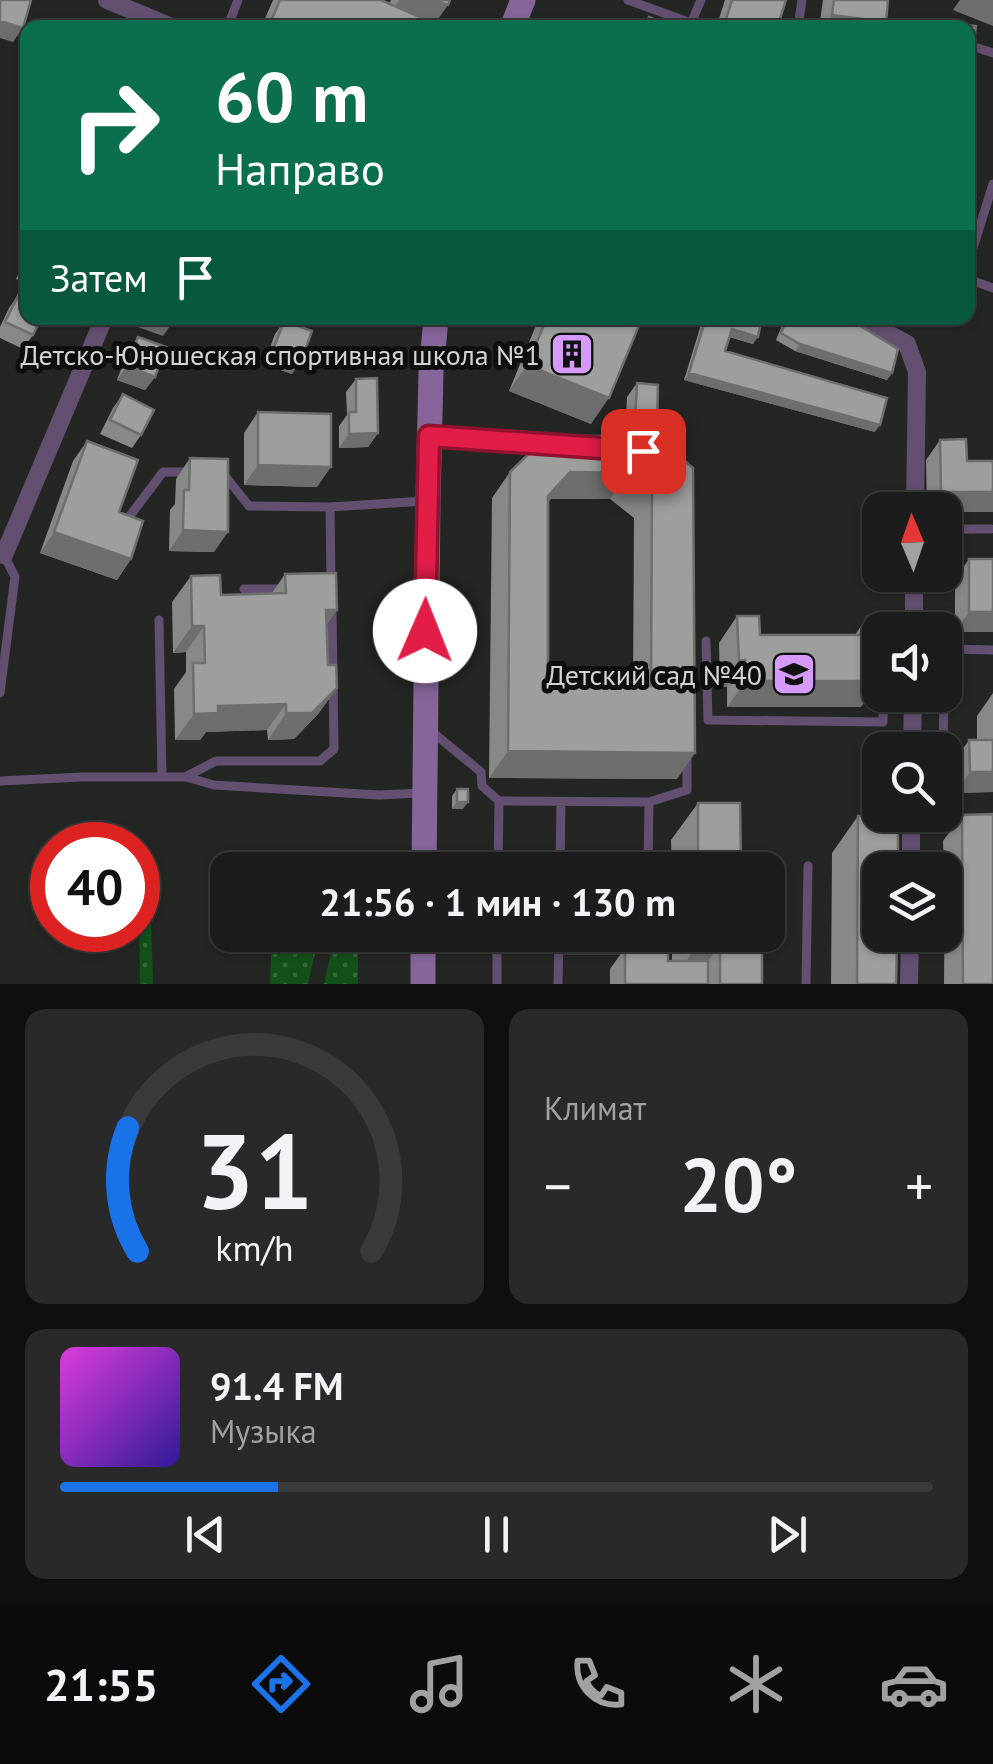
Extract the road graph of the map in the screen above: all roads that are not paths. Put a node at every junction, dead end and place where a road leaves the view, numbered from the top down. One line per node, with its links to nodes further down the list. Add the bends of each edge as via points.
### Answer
1 (107, 0): 3 (street)
2 (628, 0): 4 (lane)
3 (155, 20)
4 (682, 20)
5 (993, 184): 6 (lane)
6 (975, 242)
7 (101, 325): 18 (street)
8 (435, 325): 10 (street)
9 (872, 325): 12 (street, via 907,344 917,372)
10 (429, 436): 11 (lane); 13 (street)
11 (564, 446)
12 (915, 492)
13 (428, 501): 14 (lane); 29 (street)
14 (330, 507): 15 (lane, via 249,506 222,472 162,472); 20 (lane, via 332,588)
15 (122, 526)
16 (962, 529): 17 (lane)
17 (991, 529)
18 (2, 555): 27 (lane, via 15,577)
19 (296, 588): 21 (lane)
20 (314, 588)
21 (244, 589)
22 (332, 606): 31 (lane, via 334,750 320,762 216,762)
23 (159, 620): 32 (lane)
24 (706, 641): 28 (lane, via 708,720 884,722)
25 (962, 650): 26 (lane)
26 (993, 650)
27 (0, 693)
28 (884, 712)
29 (424, 726): 34 (street); 35 (lane, via 481,772 482,786)
30 (686, 750): 37 (lane, via 687,790)
31 (186, 776): 32 (lane); 34 (lane, via 214,786)
32 (162, 777): 33 (lane)
33 (0, 780)
34 (424, 793): 40 (street)
35 (498, 801): 36 (lane); 41 (lane)
36 (561, 802): 37 (lane); 42 (lane)
37 (649, 802): 43 (lane)
38 (962, 822): 39 (lane)
39 (977, 824)
40 (424, 852)
41 (498, 852)
42 (560, 852)
43 (648, 852)
44 (808, 866): 52 (lane)
45 (423, 952): 49 (street)
46 (497, 952): 50 (lane)
47 (558, 952): 51 (lane)
48 (910, 952): 53 (street)
49 (423, 984)
50 (497, 984)
51 (558, 984)
52 (806, 984)
53 (909, 984)

